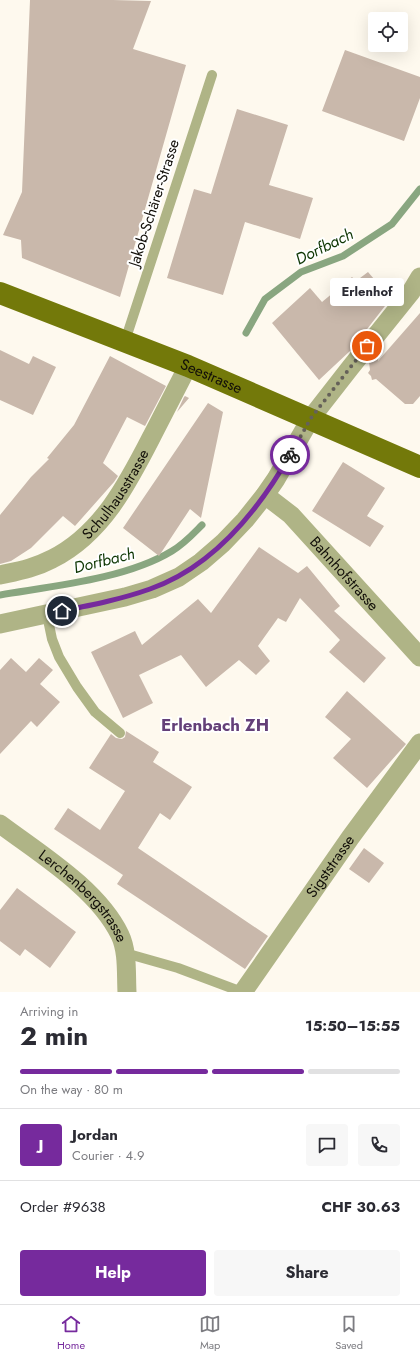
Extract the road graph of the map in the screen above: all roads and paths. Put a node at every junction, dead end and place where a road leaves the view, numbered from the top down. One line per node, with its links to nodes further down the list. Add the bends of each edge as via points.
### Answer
1 (212, 75): 4 (lane, Jakob-Schärer-Strasse)
2 (420, 277): 6 (street, via 411,292)
3 (0, 293): 4 (main road, Seestrasse)
4 (125, 341): 5 (main road, Seestrasse)
5 (188, 366): 6 (main road, Seestrasse); 9 (street, Schulhausstrasse, via 130,478 105,516 88,533 53,559 33,568)
6 (311, 418): 7 (main road, Seestrasse); 8 (street)
7 (419, 465)
8 (265, 495): 10 (street, via 222,543 179,577 152,589); 12 (street, Bahnhofstrasse, via 290,515)
9 (0, 575)
10 (47, 615): 11 (street); 13 (lane, via 59,657 77,687 95,712)
11 (0, 624)
12 (420, 657)
13 (120, 733)
14 (420, 743): 18 (street, Sigststrasse, via 350,838)
15 (0, 824): 16 (street, Lerchenbergstrasse, via 78,883 91,896 120,936)
16 (125, 954): 17 (street, Lerchenbergstrasse); 18 (lane, via 178,968)
17 (127, 992)
18 (243, 992)

